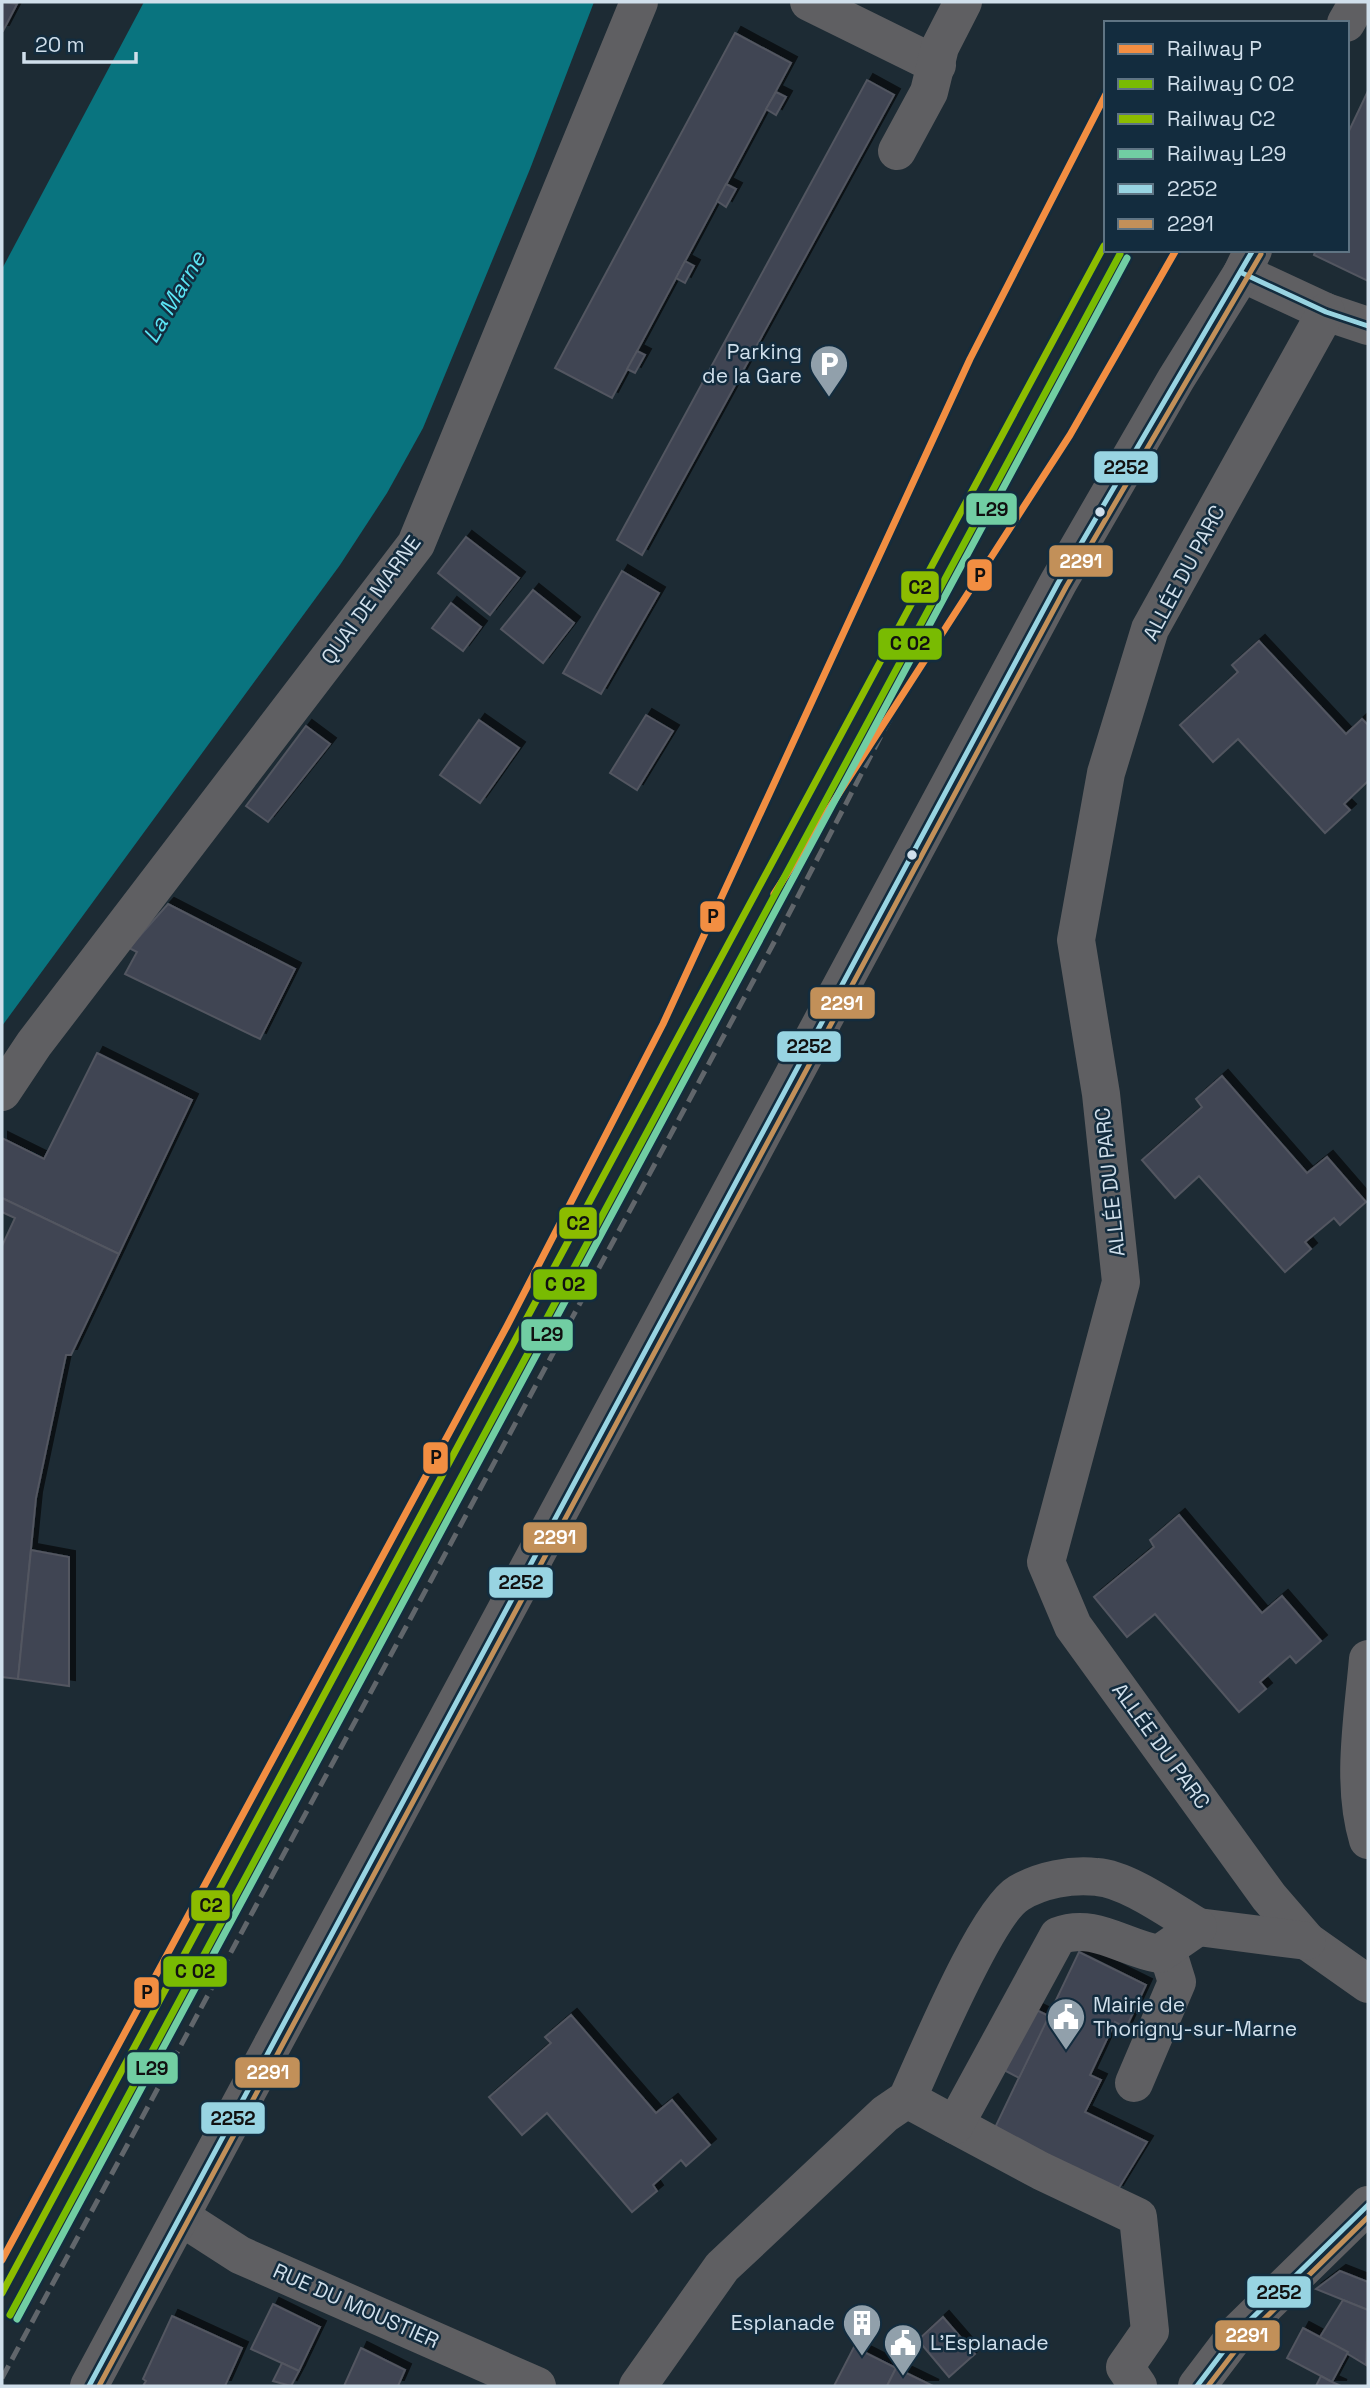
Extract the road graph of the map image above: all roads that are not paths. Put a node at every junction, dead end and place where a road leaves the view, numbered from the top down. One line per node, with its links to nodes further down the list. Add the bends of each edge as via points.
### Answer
1 (639, 2): 11 (street, QUAI DE MARNE, via 416,544)
2 (809, 2): 6 (street)
3 (963, 2): 6 (street, via 940,47)
4 (1357, 2): 5 (street)
5 (1347, 21)
6 (937, 65): 7 (street, via 929,92)
7 (897, 151)
8 (1248, 262): 9 (street); 22 (street, via 1058,583)
9 (1326, 312): 10 (street); 15 (street, ALLÉE DU PARC, via 1150,629 1106,773 1076,940 1101,1094 1121,1282 1046,1562 1073,1626 1269,1897)
10 (1368, 326)
11 (2, 1092)
12 (1368, 1659): 13 (street, via 1360,1751)
13 (1368, 1840)
14 (1198, 1927): 15 (street); 16 (street); 19 (street, via 1138,1892 1099,1877 1057,1878 1018,1893 982,1942)
15 (1307, 1941): 17 (street, ALLÉE DU PARC)
16 (1167, 1950): 18 (street, via 1177,1982); 20 (street, via 1158,1954 1138,1951 1094,1932 1072,1930 1058,1936)
17 (1368, 1984)
18 (1134, 2083)
19 (906, 2099): 20 (street); 25 (street, via 722,2267)
20 (955, 2125): 26 (street, via 1138,2217 1150,2331 1125,2367)
21 (1368, 2205): 27 (street, via 1238,2332)
22 (181, 2217): 23 (street); 24 (street, RUE DU MOUSTIER, via 240,2255)
23 (89, 2386)
24 (537, 2386)
25 (638, 2386)
26 (1138, 2386)
27 (1197, 2386)

